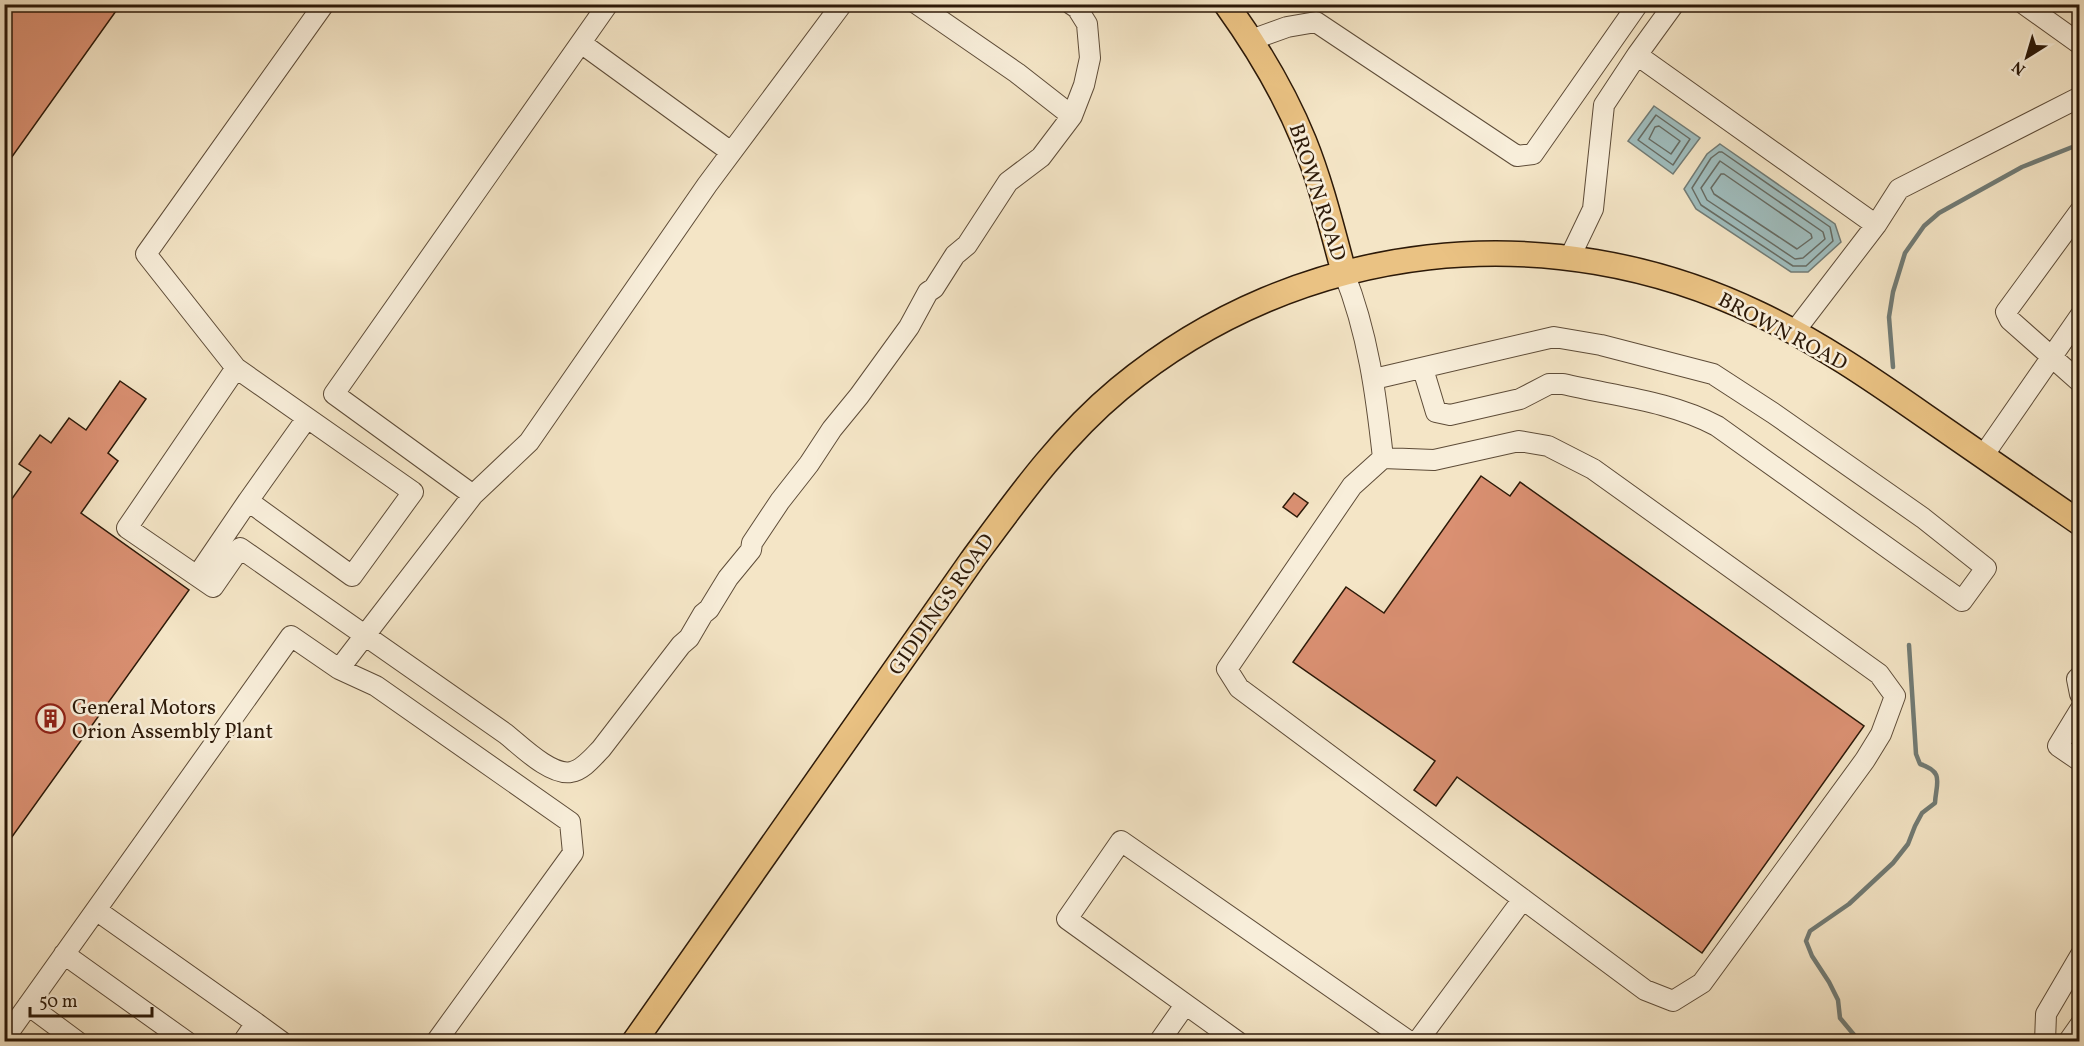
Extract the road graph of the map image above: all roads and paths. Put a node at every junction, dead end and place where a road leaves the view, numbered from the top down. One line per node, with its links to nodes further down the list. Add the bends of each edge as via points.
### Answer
1 (324, 4): 24 (lane, via 146,254)
2 (608, 4): 11 (lane)
3 (842, 4): 16 (lane)
4 (917, 4): 15 (lane)
5 (1071, 4): 15 (lane, via 1087,24 1090,58)
6 (1226, 4): 10 (main road, BROWN ROAD)
7 (1638, 4): 10 (lane, via 1533,154 1517,156 1316,21)
8 (1674, 4): 13 (lane)
9 (2024, 4): 12 (lane)
10 (1251, 40): 20 (main road, BROWN ROAD, via 1283,94 1305,143)
11 (581, 43): 16 (lane); 31 (lane, via 333,394)
12 (2079, 44)
13 (1637, 55): 18 (lane); 19 (lane, via 1604,105 1593,209)
14 (2079, 97): 18 (lane, via 1899,189)
15 (1072, 116): 35 (lane, via 1041,157 1008,182 967,245 928,292 909,327 780,501 689,638 588,763 573,772 548,767)
16 (731, 152): 31 (lane, via 529,442)
17 (2079, 211): 23 (lane, via 2006,312 2010,320)
18 (1876, 225): 22 (lane)
19 (1570, 257): 20 (main road, BROWN ROAD, via 1496,252 1456,254); 22 (main road, BROWN ROAD, via 1693,286)
20 (1344, 273): 26 (lane, via 1355,299); 55 (main road, GIDDINGS ROAD, via 1274,297 1193,337 1119,390 1062,444 972,560)
21 (2079, 316): 23 (lane)
22 (1794, 332): 29 (main road, BROWN ROAD)
23 (2052, 356): 27 (lane); 29 (lane)
24 (236, 368): 28 (lane); 34 (lane, via 127,528)
25 (1422, 369): 25 (lane, via 1554,337 1713,374 1923,518 1986,568 1962,601 1700,417 1563,384 1549,384 1520,399 1450,415 1436,412); 26 (lane)
26 (1374, 379): 30 (lane)
27 (2079, 382)
28 (307, 418): 32 (lane); 32 (lane, via 413,492 352,576)
29 (1983, 456): 33 (main road, BROWN ROAD)
30 (1383, 458): 41 (lane, via 1352,486 1227,669 1239,688); 41 (lane, via 1434,460 1519,441 1548,446 1593,469 1880,674 1895,696 1881,734 1831,806 1702,983 1673,1001 1645,990)
31 (473, 495): 35 (lane)
32 (248, 501): 34 (lane)
33 (2079, 523)
34 (197, 576): 35 (lane, via 213,587 240,548)
35 (365, 635): 36 (lane)
36 (339, 669): 42 (lane, via 291,636); 54 (lane, via 376,686 570,822 573,853)
37 (2079, 676): 38 (lane)
38 (2079, 694)
39 (2079, 710): 40 (lane, via 2058,746)
40 (2079, 762)
41 (1523, 899): 59 (lane)
42 (96, 910): 43 (lane); 47 (lane)
43 (64, 954): 45 (lane); 51 (lane)
44 (2079, 956): 60 (lane, via 2046,1014)
45 (28, 1005): 49 (lane); 50 (lane)
46 (1185, 1005): 56 (lane); 57 (lane); 58 (lane, via 1067,919 1121,841)
47 (256, 1023): 52 (lane); 53 (lane)
48 (2079, 1025): 61 (lane)
49 (4, 1039)
50 (78, 1041)
51 (187, 1041)
52 (243, 1041)
53 (282, 1041)
54 (436, 1041)
55 (634, 1041)
56 (1159, 1041)
57 (1238, 1041)
58 (1410, 1041)
59 (1417, 1041)
60 (2045, 1041)
61 (2067, 1041)

